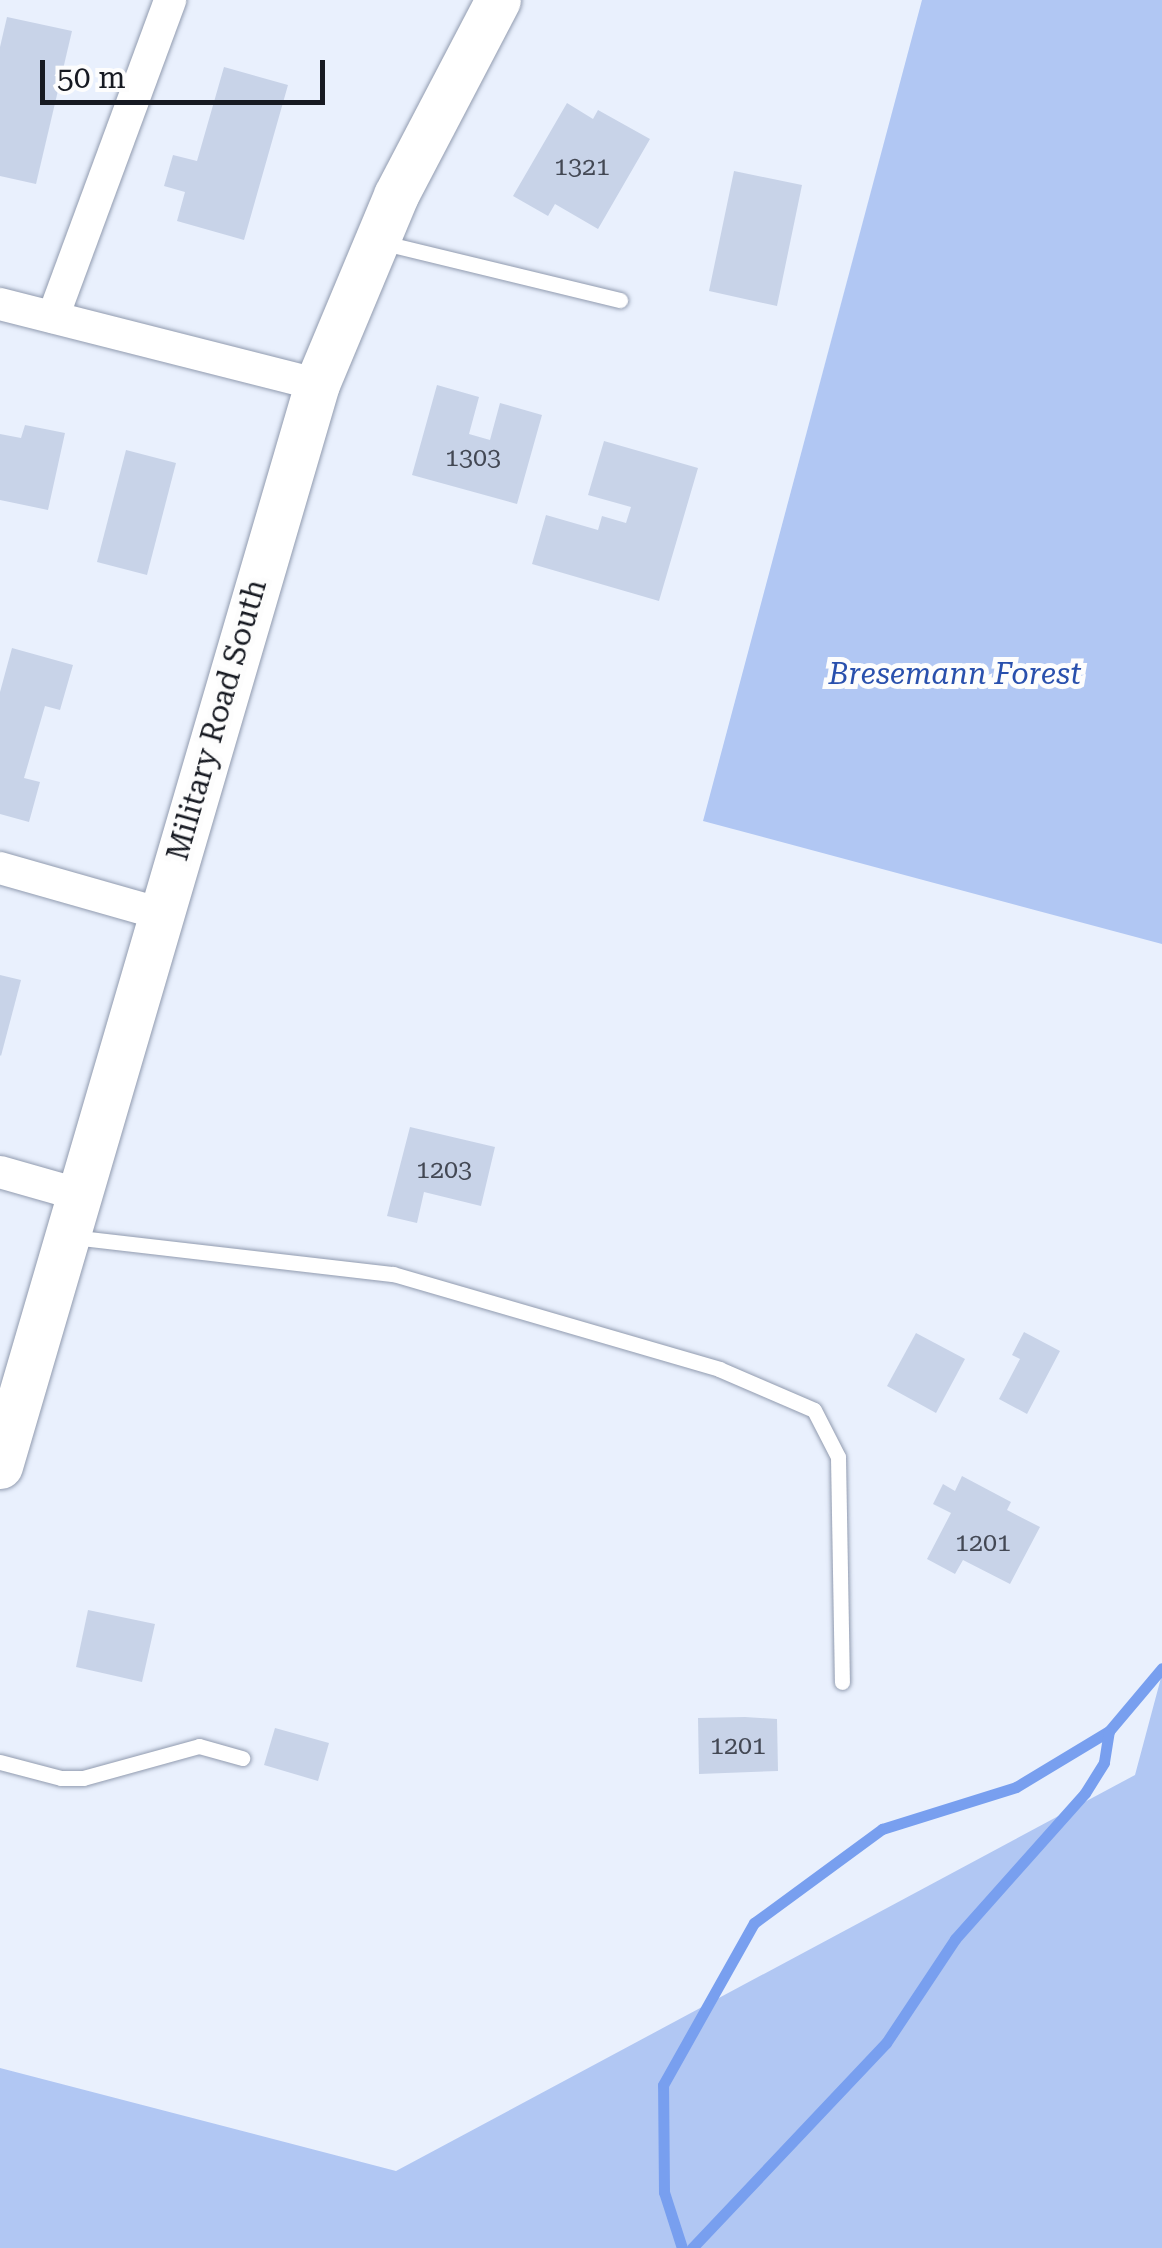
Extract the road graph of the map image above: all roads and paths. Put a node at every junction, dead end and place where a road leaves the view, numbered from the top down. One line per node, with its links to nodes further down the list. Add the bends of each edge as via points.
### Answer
1 (170, 0): 6 (street)
2 (498, 0): 3 (main road, Military Road South)
3 (376, 241): 4 (lane); 7 (main road, Military Road South)
4 (620, 300)
5 (0, 304): 6 (street)
6 (53, 317): 7 (street)
7 (317, 384): 9 (main road, Military Road South)
8 (0, 868): 9 (street)
9 (161, 914): 11 (main road, Military Road South)
10 (0, 1172): 11 (street)
11 (75, 1216): 12 (main road, Military Road South); 13 (lane, via 393,1274 718,1370 814,1410 838,1456)
12 (0, 1466)
13 (842, 1682)
14 (242, 1758): 15 (lane, via 199,1746 84,1778)
15 (0, 1762)

